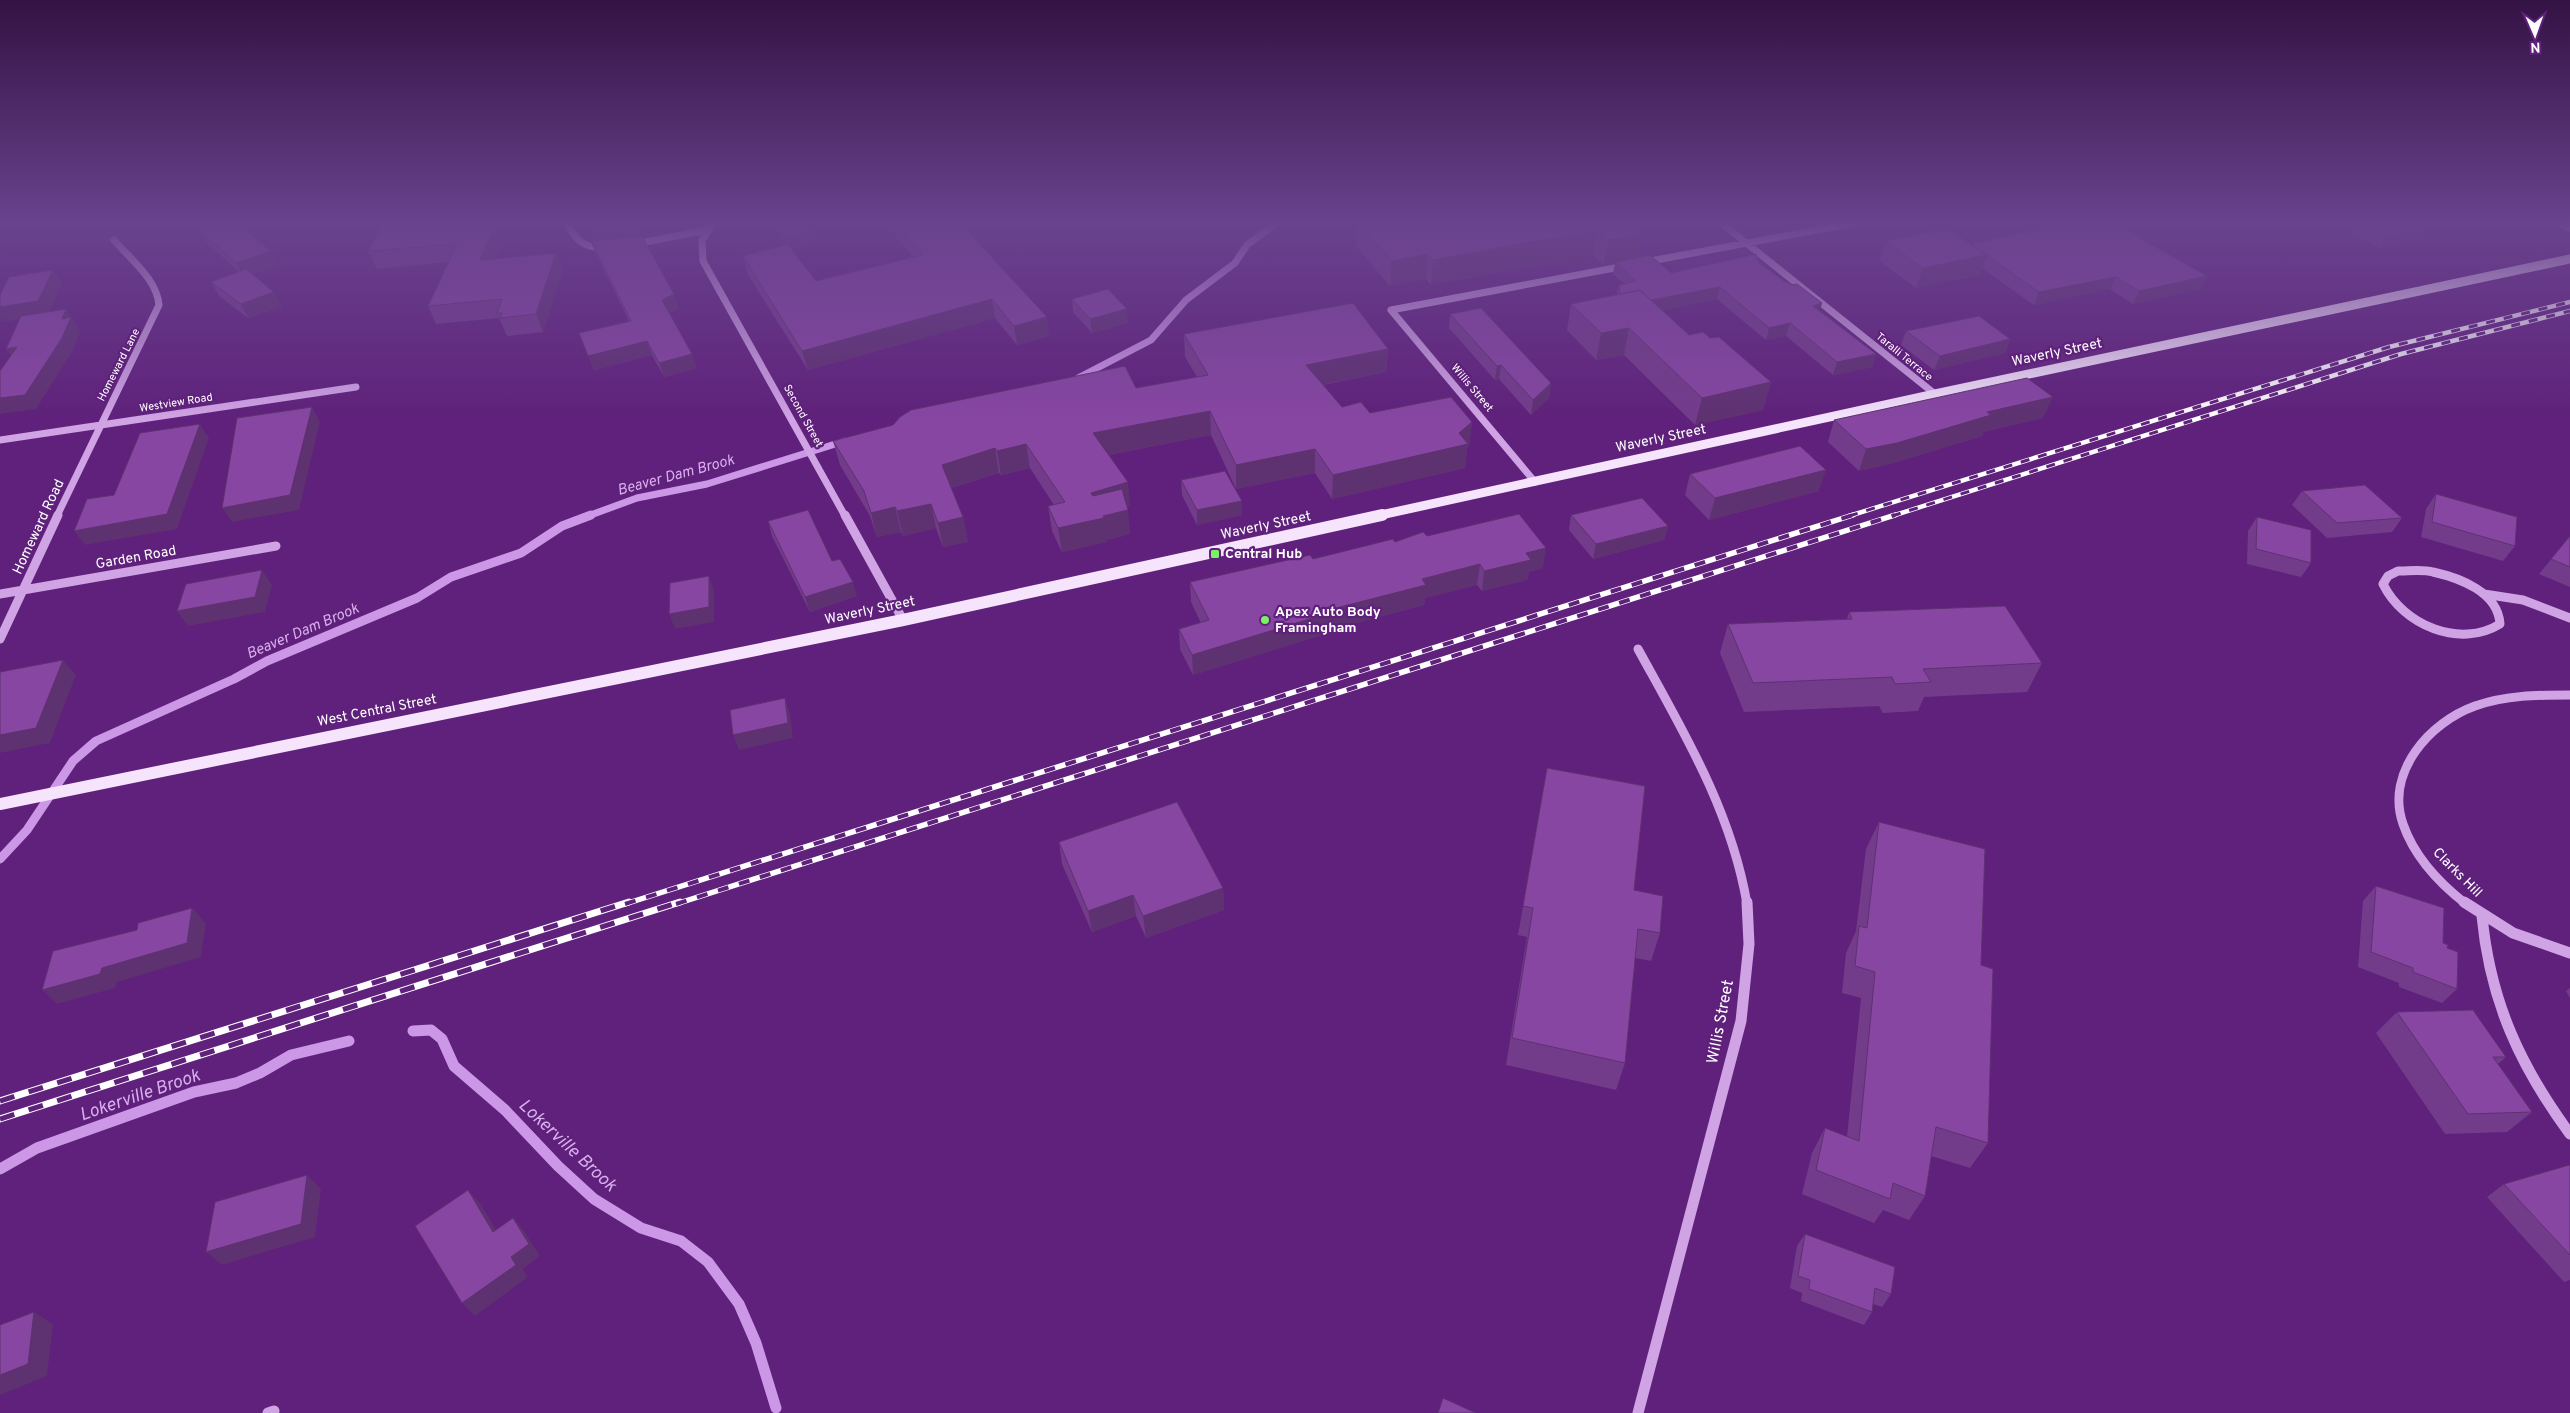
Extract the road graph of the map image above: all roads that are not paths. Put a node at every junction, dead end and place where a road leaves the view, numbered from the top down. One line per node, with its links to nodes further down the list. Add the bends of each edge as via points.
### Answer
1 (155, 288): 8 (street, Homeward Lane, via 159,304 153,320)
2 (718, 288): 16 (street, Second Street)
3 (1508, 288): 10 (street, Willis Street, via 1391,310)
4 (1803, 288): 7 (street, Taralli Terrace)
5 (2434, 288): 7 (main road, Waverly Street)
6 (356, 387): 8 (street, Westview Road)
7 (1936, 394): 10 (main road, Waverly Street)
8 (100, 425): 9 (street, Westview Road); 12 (street, Homeward Road)
9 (0, 440)
10 (1535, 482): 16 (main road, Waverly Street)
11 (276, 546): 12 (street, Garden Road)
12 (23, 590): 13 (street, Garden Road); 17 (street, Homeward Road)
13 (0, 594)
14 (2484, 594): 14 (street, via 2452,577 2414,569 2398,571 2388,576 2383,584 2390,600 2409,617 2437,629 2465,635 2481,635 2493,631 2500,624 2495,605); 15 (street, via 2523,600)
15 (2570, 618)
16 (904, 620): 19 (main road, Waverly Street)
17 (0, 639)
18 (1638, 649): 25 (street, Willis Street, via 1728,825 1741,868 1748,908 1749,946 1737,1037)
19 (760, 650): 21 (main road, West Central Street)
20 (2570, 695): 22 (street, Clarks Hill, via 2514,697 2465,710 2426,735 2406,767 2400,797 2402,822 2413,846 2432,871)
21 (4, 803)
22 (2482, 916): 23 (street, Clarks Hill, via 2512,933); 24 (street, via 2483,942 2494,994 2518,1053)
23 (2570, 953)
24 (2570, 1134)
25 (1638, 1413)

